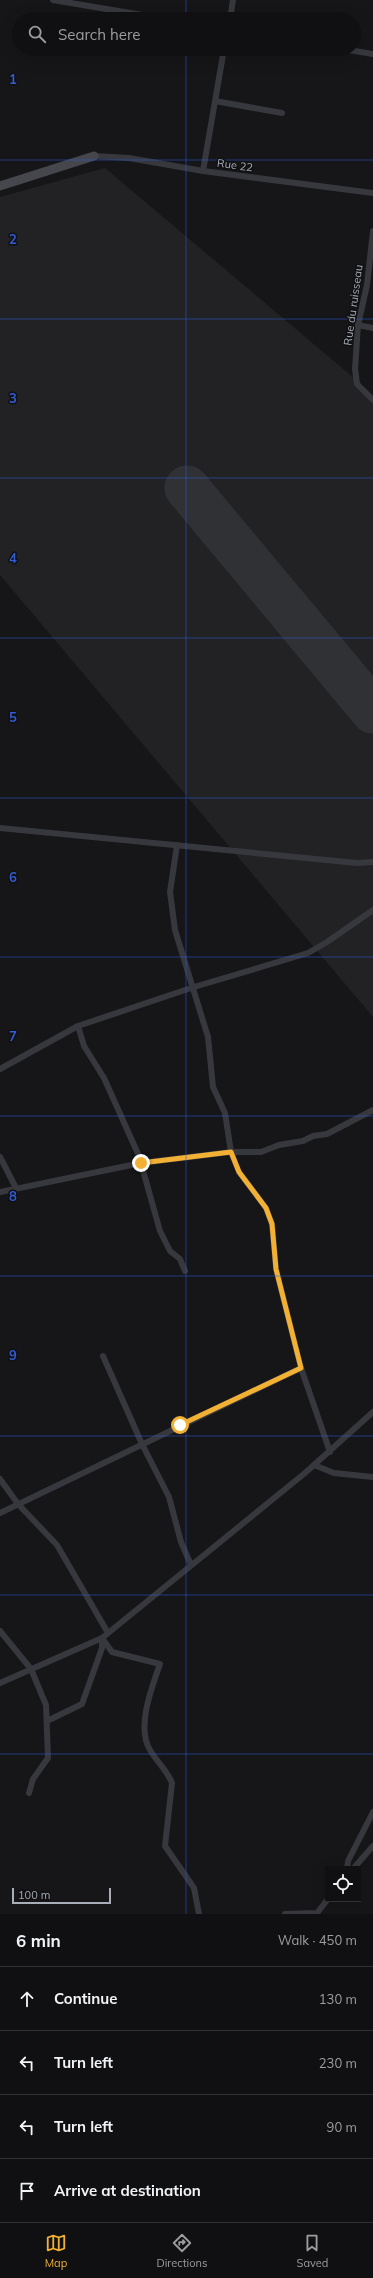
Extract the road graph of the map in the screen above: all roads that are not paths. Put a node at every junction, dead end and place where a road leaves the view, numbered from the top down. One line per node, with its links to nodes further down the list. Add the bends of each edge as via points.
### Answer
1 (53, 0): 3 (street)
2 (233, 0): 4 (street)
3 (124, 12)
4 (231, 12)
5 (361, 52): 6 (street)
6 (373, 54)
7 (223, 56): 8 (street)
8 (216, 101): 9 (street); 11 (street)
9 (282, 113)
10 (94, 156): 11 (street, Rue 22, via 129,158); 12 (street)
11 (203, 171): 13 (street, Rue 22)
12 (0, 186)
13 (373, 193)
14 (373, 231): 15 (street, Rue du ruisseau, via 367,285)
15 (358, 325): 16 (street); 17 (street, Rue du ruisseau, via 355,369 358,384)
16 (373, 328)
17 (373, 400)
18 (0, 828): 19 (street)
19 (15, 830): 20 (street); 21 (street)
20 (0, 833)
21 (177, 845): 22 (street, via 357,863); 24 (street, via 170,892 175,930)
22 (373, 862)
23 (373, 910): 24 (street, via 308,953)
24 (194, 987): 25 (street); 28 (street, via 208,1037 213,1088 225,1113)
25 (78, 1026): 26 (street); 30 (street, via 84,1046 104,1078)
26 (0, 1069)
27 (373, 1110): 28 (street, via 327,1134 279,1145 261,1152)
28 (231, 1152): 30 (street); 35 (street, via 239,1172 266,1208 272,1224 276,1269)
29 (0, 1157): 31 (street)
30 (141, 1163): 31 (street); 33 (street, via 160,1231 170,1251 180,1259)
31 (16, 1188): 32 (street)
32 (0, 1192)
33 (184, 1270)
34 (103, 1356): 37 (street)
35 (301, 1368): 37 (street); 38 (street)
36 (373, 1412): 38 (street)
37 (142, 1444): 42 (street); 44 (street, via 169,1497 181,1542)
38 (330, 1452): 39 (street)
39 (314, 1465): 40 (street, via 334,1473); 44 (street)
40 (373, 1477)
41 (0, 1479): 42 (street)
42 (18, 1504): 43 (street); 46 (street, via 57,1545)
43 (0, 1513)
44 (191, 1565): 46 (street)
45 (0, 1631): 48 (street)
46 (108, 1633): 47 (street)
47 (102, 1638): 48 (street); 50 (street, via 102,1648 82,1704); 57 (street, via 112,1652 160,1664 148,1700 144,1728 149,1749 169,1774 172,1783 165,1846 194,1888)
48 (31, 1669): 49 (street); 50 (street, via 46,1705)
49 (0, 1683)
50 (47, 1721): 51 (street, via 48,1758 33,1779)
51 (29, 1793)
52 (373, 1812): 54 (street)
53 (373, 1846): 55 (street)
54 (347, 1866)
55 (356, 1866)
56 (326, 1902): 59 (street)
57 (199, 1914)
58 (285, 1914): 59 (street)
59 (317, 1914)

